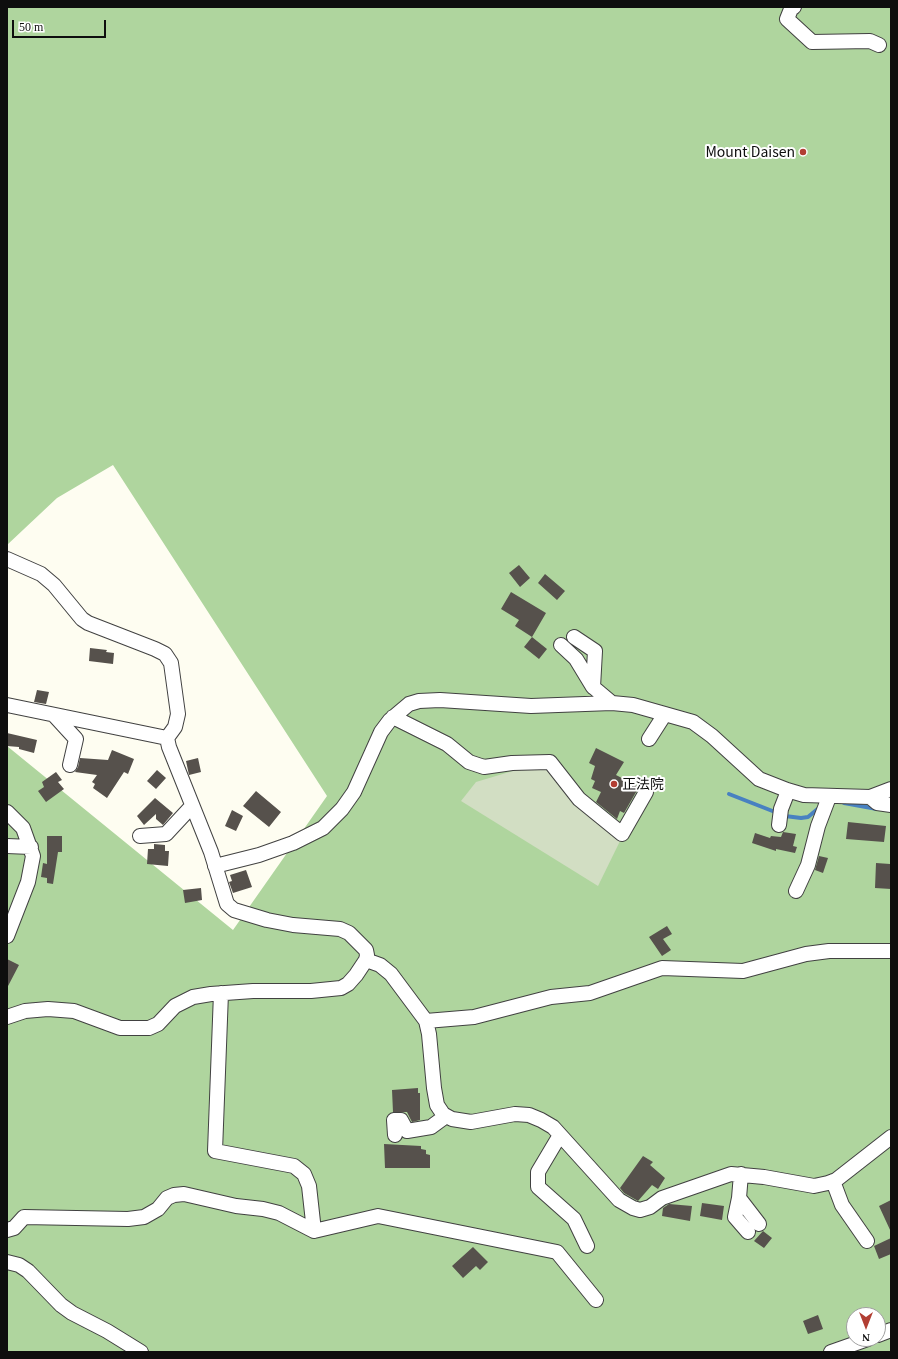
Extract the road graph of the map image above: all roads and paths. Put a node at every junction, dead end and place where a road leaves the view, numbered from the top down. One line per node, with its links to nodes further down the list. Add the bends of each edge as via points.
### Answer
1 (794, 7): 2 (street, via 787,19 812,42 870,41)
2 (879, 45)
3 (7, 559): 12 (street, via 19,563 54,584 88,624 165,654 171,663 178,714 175,727)
4 (574, 638): 6 (street, via 594,651)
5 (561, 645): 6 (street, via 576,659)
6 (594, 687): 7 (street)
7 (612, 702): 9 (street); 11 (street, via 531,706 419,701 409,704)
8 (7, 705): 10 (street)
9 (665, 714): 13 (street); 16 (street, via 703,728 759,779)
10 (54, 715): 12 (street); 14 (street, via 76,739)
11 (393, 717): 17 (street, via 447,744 469,762 484,767 550,762 579,799 622,834); 27 (street, via 381,732 354,792 323,828 293,843 259,855)
12 (168, 738): 21 (street, via 172,758)
13 (649, 739)
14 (70, 766)
15 (891, 789): 18 (street)
16 (788, 791): 19 (street); 23 (street)
17 (646, 792)
18 (870, 797): 19 (street); 20 (street, via 877,803)
19 (827, 803): 28 (street, via 808,865)
20 (891, 805)
21 (192, 806): 24 (street, via 166,834); 27 (street)
22 (7, 812): 26 (street, via 23,828)
23 (779, 825)
24 (140, 836)
25 (7, 846): 26 (street)
26 (31, 847): 29 (street, via 33,856 28,882)
27 (215, 866): 31 (street, via 224,898 234,910 293,925 340,929 349,933 366,950)
28 (796, 891)
29 (7, 936)
30 (891, 950): 34 (street, via 806,954 737,972 662,968 590,993 552,997 474,1017)
31 (366, 960): 32 (street, via 348,984 340,988); 34 (street, via 380,965 391,974)
32 (221, 993): 33 (street, via 193,997 175,1006 158,1024 144,1028 120,1028 74,1011 31,1010); 44 (street, via 215,1151 294,1166 304,1174 309,1186)
33 (7, 1017)
34 (426, 1021): 35 (street, via 437,1105)
35 (446, 1116): 36 (street, via 431,1127 407,1131 401,1120 394,1120); 37 (street, via 471,1122 515,1114 529,1115 547,1124)
36 (395, 1135)
37 (560, 1135): 39 (street, via 619,1200 640,1210 650,1207 662,1198 710,1180); 47 (street, via 538,1172 538,1187 574,1219)
38 (891, 1137): 40 (street)
39 (740, 1174): 40 (street, via 814,1186); 41 (street)
40 (833, 1181): 46 (street, via 842,1205)
41 (739, 1198): 42 (street); 45 (street, via 735,1217)
42 (759, 1224)
43 (7, 1230): 44 (street, via 14,1228 24,1217 144,1217 158,1209 167,1198 174,1194 184,1194 279,1213)
44 (314, 1231): 49 (street, via 378,1216 557,1252)
45 (748, 1232)
46 (867, 1241)
47 (587, 1246)
48 (7, 1262): 51 (street, via 28,1271 72,1313)
49 (596, 1300)
50 (846, 1347): 52 (street)
51 (141, 1352)
52 (831, 1352)

